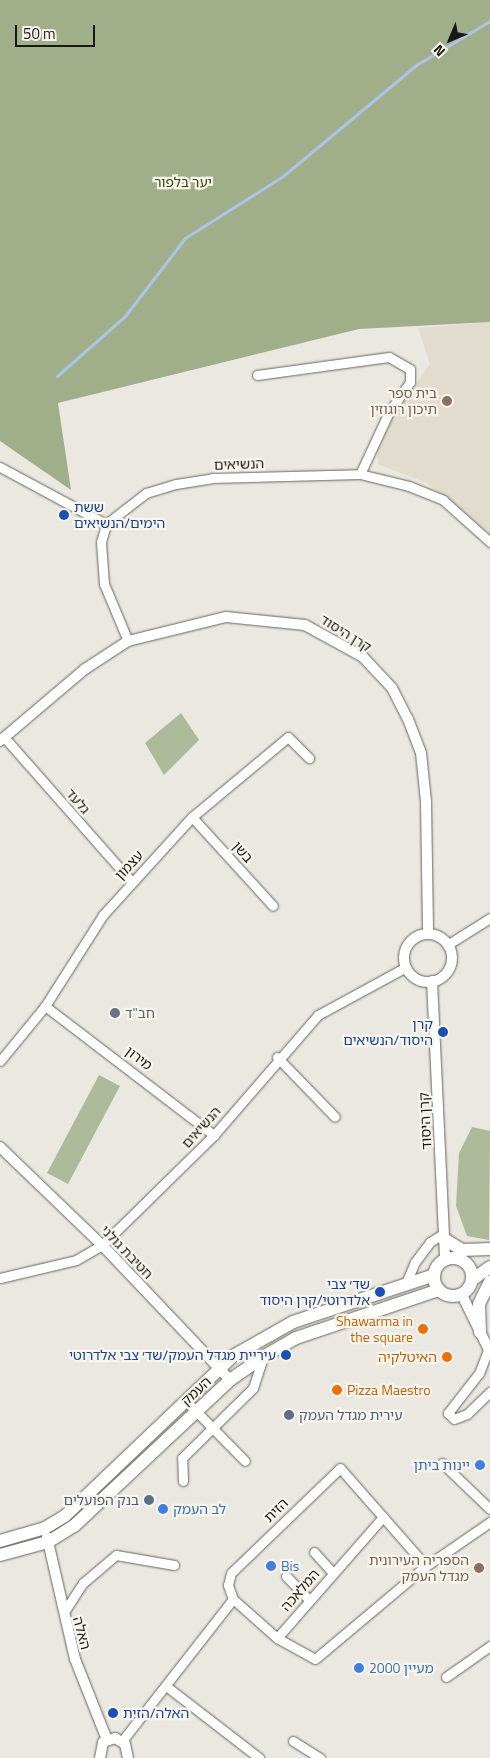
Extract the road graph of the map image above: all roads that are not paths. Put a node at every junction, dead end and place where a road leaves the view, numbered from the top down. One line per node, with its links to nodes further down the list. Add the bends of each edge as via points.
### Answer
1 (257, 375): 3 (street, via 389,357 410,370 410,382 388,414)
2 (0, 466): 4 (street)
3 (360, 474): 4 (street, הנשיאים, via 212,478 176,484 146,494); 5 (street, הנשיאים, via 409,486 444,500)
4 (106, 524): 6 (street, via 100,542 104,584)
5 (490, 542)
6 (128, 641): 7 (street, קרן היסוד, via 85,669); 13 (street, קרן היסוד, via 226,617 263,618 305,625 363,657 392,688 421,753)
7 (2, 739): 10 (street, גלעד)
8 (309, 758): 9 (street, עצמון, via 288,737)
9 (192, 817): 10 (street, עצמון); 11 (street, בשן)
10 (132, 882): 17 (street, עצמון, via 103,915)
11 (273, 906)
12 (490, 918): 14 (street)
13 (428, 934): 14 (street); 15 (street, via 408,945)
14 (447, 944): 16 (street, via 450,964 444,975)
15 (406, 967): 16 (street, via 419,980); 18 (street, הנשיאים, via 318,1015)
16 (432, 981): 23 (street, קרן היסוד)
17 (46, 1006): 19 (street, עצמון); 21 (street, מירון)
18 (278, 1057): 20 (street); 21 (street, הנשיאים)
19 (0, 1061)
20 (335, 1117)
21 (214, 1135): 24 (street, הנשיאים)
22 (0, 1147): 24 (street, חטיבת גולני)
23 (444, 1236): 25 (main road, via 462,1250); 26 (street, קרן היסוד); 33 (street, via 430,1242 415,1262)
24 (102, 1245): 30 (street, הנשיאים, via 76,1260); 39 (street, חטיבת גולני)
25 (490, 1250): 27 (main road)
26 (445, 1260): 27 (main road, via 458,1258); 29 (main road)
27 (468, 1265): 31 (main road)
28 (490, 1267): 31 (main road)
29 (434, 1275): 33 (main road, העמק); 34 (main road)
30 (0, 1278)
31 (473, 1279): 35 (main road)
32 (490, 1282): 36 (main road, via 479,1304)
33 (406, 1283): 39 (main road, העמק, via 292,1322)
34 (439, 1290): 35 (main road, via 450,1296); 38 (main road, העמק, via 296,1338)
35 (462, 1295): 36 (street)
36 (480, 1332): 37 (street)
37 (489, 1351): 41 (street, via 479,1373 448,1413 454,1419 467,1414)
38 (263, 1357): 40 (main road, העמק); 44 (street, via 253,1388)
39 (218, 1368): 40 (street, חטיבת גולני); 42 (main road, העמק)
40 (230, 1380): 43 (main road, העמק)
41 (490, 1392)
42 (186, 1401): 43 (street); 51 (main road, העמק, via 99,1486)
43 (196, 1412): 44 (street); 53 (main road, העמק, via 100,1502)
44 (212, 1427): 45 (street); 47 (street, via 182,1458)
45 (245, 1461)
46 (442, 1463): 48 (street)
47 (182, 1481)
48 (490, 1509)
49 (383, 1517): 57 (street, הזית); 58 (street, המלאכה); 60 (street, הזית, via 340,1468 231,1572 228,1585)
50 (490, 1522): 57 (street)
51 (45, 1528): 52 (main road, העמק); 53 (street, האלה)
52 (0, 1541)
53 (48, 1542): 55 (main road, העמק); 62 (street, האלה)
54 (314, 1552): 58 (street)
55 (0, 1555)
56 (174, 1565): 62 (street, via 116,1555 83,1583)
57 (426, 1566): 63 (street, via 315,1659)
58 (333, 1573): 61 (street, המלאכה)
59 (286, 1576): 61 (street)
60 (233, 1599): 63 (street); 66 (street)
61 (310, 1600): 63 (street, המלאכה)
62 (63, 1614): 67 (street, האלה, via 91,1708)
63 (277, 1638)
64 (490, 1646): 65 (street)
65 (446, 1677)
66 (166, 1686): 68 (street); 72 (street)
67 (107, 1740): 68 (street); 70 (street, via 101,1746)
68 (122, 1741): 71 (street)
69 (293, 1741): 73 (street)
70 (100, 1758)
71 (128, 1758)
72 (259, 1758)
73 (320, 1758)

